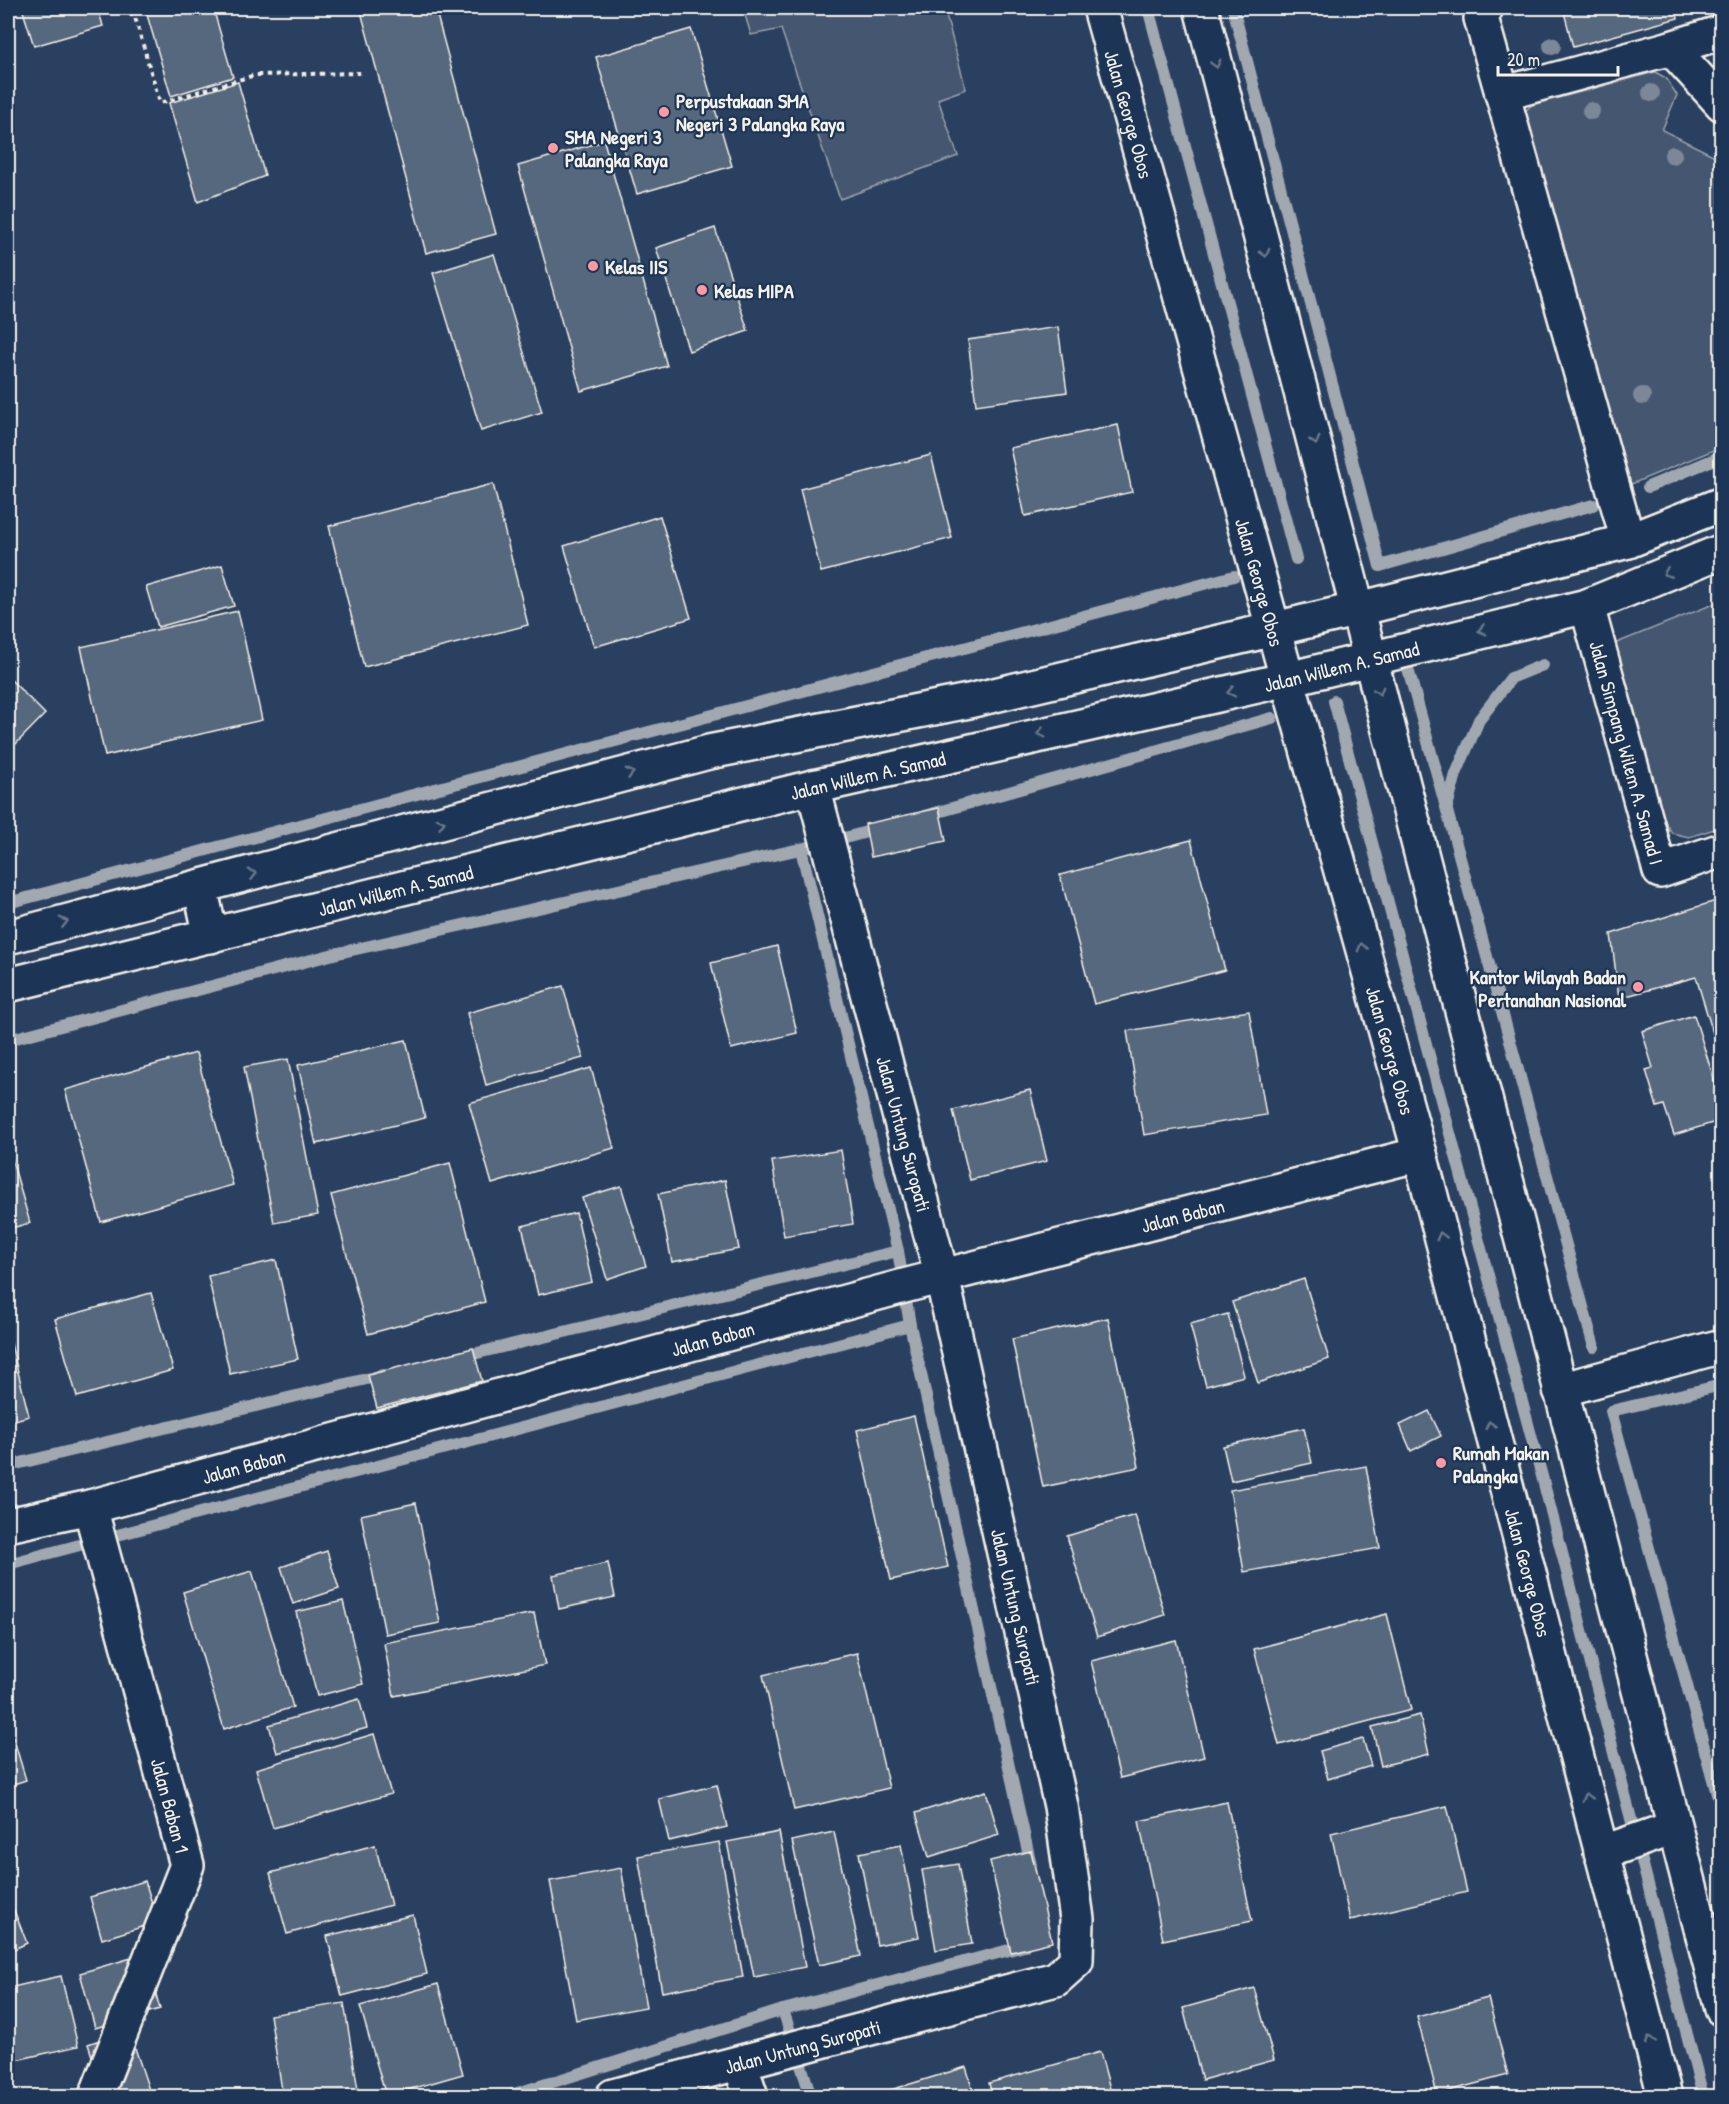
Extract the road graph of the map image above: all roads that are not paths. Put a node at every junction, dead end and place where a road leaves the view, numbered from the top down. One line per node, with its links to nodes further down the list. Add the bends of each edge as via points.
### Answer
1 (1100, 8): 13 (main road, Jalan George Obos)
2 (1201, 8): 12 (main road, one-way to 12)
3 (1486, 8): 6 (main road, via 1481,18)
4 (1722, 32): 5 (main road)
5 (1671, 48): 6 (main road); 7 (main road)
6 (1502, 94): 9 (main road)
7 (1722, 104)
8 (1722, 504): 9 (main road)
9 (1628, 541): 12 (main road)
10 (1722, 551): 11 (main road, Jalan Willem A. Samad, one-way to 11)
11 (1587, 606): 14 (main road, Jalan Willem A. Samad, one-way to 14); 17 (main road, Jalan Simpang Wilem A. Samad I, via 1660,871)
12 (1359, 609): 13 (main road); 14 (main road)
13 (1272, 629): 15 (main road, Jalan George Obos); 18 (main road, one-way to 13, via 709,752 969,702)
14 (1370, 659): 15 (main road, Jalan Willem A. Samad); 25 (main road, one-way to 25)
15 (1288, 679): 16 (main road, Jalan Willem A. Samad, one-way to 16); 22 (main road, Jalan George Obos, one-way to 15)
16 (813, 787): 19 (main road, Jalan Willem A. Samad); 23 (main road, Jalan Untung Suropati)
17 (1722, 850)
18 (200, 887): 19 (main road); 20 (main road, one-way to 18)
19 (211, 936): 21 (main road, Jalan Willem A. Samad)
20 (8, 937)
21 (8, 985)
22 (1420, 1154): 23 (main road, Jalan Baban); 29 (main road, Jalan George Obos, one-way to 22)
23 (942, 1277): 26 (main road, Jalan Baban); 31 (main road, Jalan Untung Suropati, via 1061,1806 1077,1919 1076,1961 1056,1979)
24 (1722, 1346): 25 (main road)
25 (1560, 1390): 28 (main road)
26 (90, 1507): 27 (main road, Jalan Baban); 32 (main road, Jalan Baban 1, via 187,1865)
27 (8, 1525)
28 (1673, 1828): 29 (main road); 30 (main road)
29 (1601, 1853): 35 (main road, Jalan George Obos, one-way to 29)
30 (1722, 2009)
31 (740, 2064): 33 (main road, Jalan Untung Suropati); 34 (main road)
32 (96, 2097)
33 (614, 2097)
34 (751, 2097)
35 (1665, 2097)

